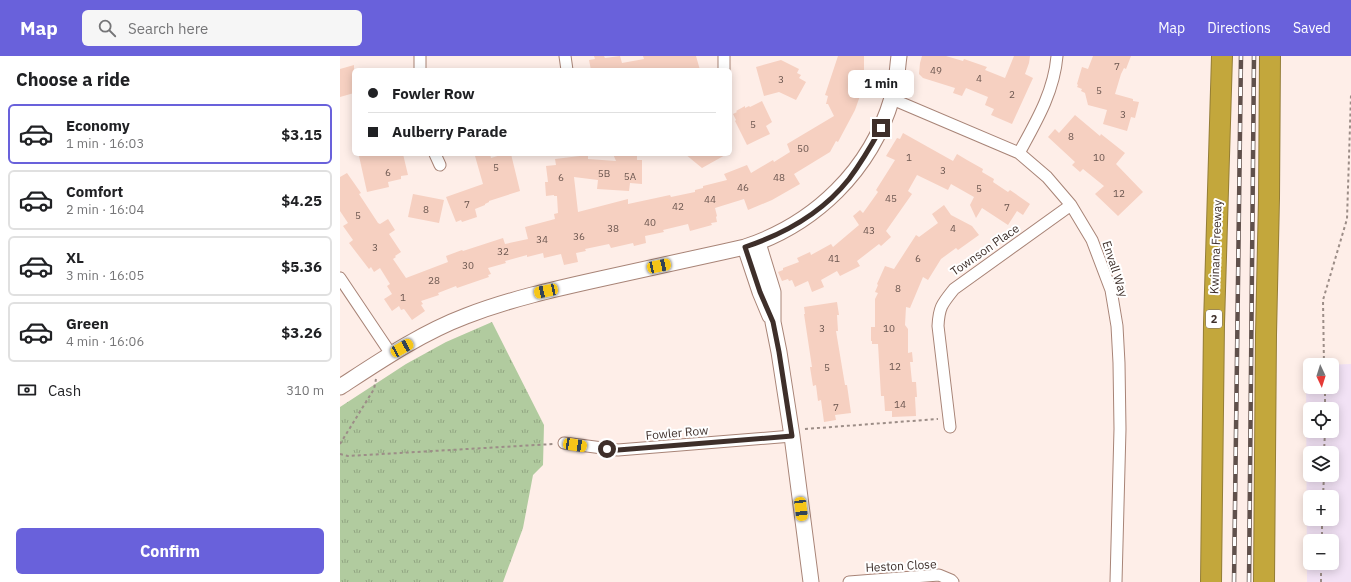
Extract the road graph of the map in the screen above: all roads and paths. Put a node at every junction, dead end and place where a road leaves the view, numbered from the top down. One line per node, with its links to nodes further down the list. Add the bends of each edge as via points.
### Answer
1 (420, 56): 9 (street)
2 (565, 56): 10 (street)
3 (724, 56): 11 (street)
4 (899, 56): 13 (main road)
5 (1057, 56): 14 (street, via 1047,98)
6 (1222, 56): 35 (highway, Kwinana Freeway / 2, via 1214,324)
7 (1270, 56): 17 (highway)
8 (1279, 56): 17 (highway)
9 (420, 68)
10 (567, 68)
11 (724, 68)
12 (1351, 95): 22 (path, via 1348,219 1323,300)
13 (892, 99): 14 (street, Envall Way); 19 (main road, via 872,145 848,181 817,210 797,224)
14 (1019, 153): 18 (street, Envall Way, via 1047,177)
15 (436, 156): 16 (street)
16 (440, 165)
17 (1269, 198): 36 (highway)
18 (1071, 205): 25 (street, Townson Place, via 954,288 942,304 938,326); 34 (street, Envall Way, via 1092,240 1111,290 1117,326 1120,429)
19 (752, 245): 21 (main road, via 512,299 464,316); 26 (main road, via 772,292 773,322)
20 (340, 278): 21 (street)
21 (391, 354): 24 (main road)
22 (1324, 358)
23 (376, 375): 27 (path, via 374,389)
24 (340, 387)
25 (950, 423): 26 (path, via 802,430)
26 (792, 436): 28 (street, Fowler Row, via 618,450); 31 (main road)
27 (340, 444)
28 (564, 444): 29 (path, via 348,456)
29 (340, 454)
30 (1321, 570): 37 (path)
31 (811, 582)
32 (849, 582): 33 (street, Heston Close, via 939,575)
33 (953, 582)
34 (1116, 582)
35 (1211, 582)
36 (1264, 582)
37 (1321, 582)

